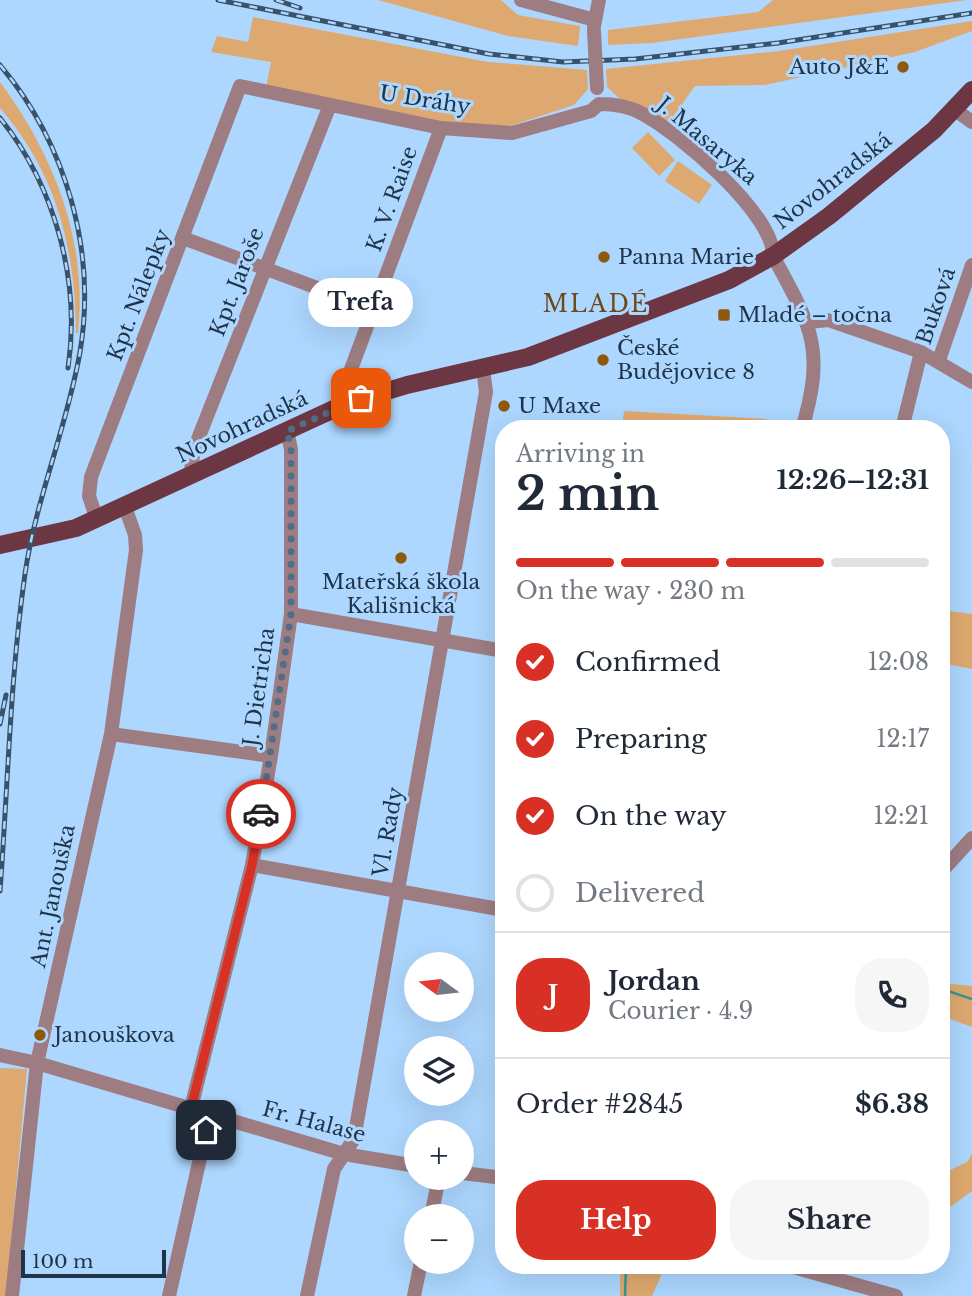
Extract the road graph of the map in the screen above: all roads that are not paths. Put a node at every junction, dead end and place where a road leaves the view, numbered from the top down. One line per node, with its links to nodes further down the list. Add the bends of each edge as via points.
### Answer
1 (521, 0): 3 (street)
2 (599, 0): 3 (street)
3 (594, 25): 6 (street, bridge)
4 (240, 86): 7 (street, U Dráhy); 11 (street, Kpt. Nálepky)
5 (972, 90): 8 (main road, Novohradská)
6 (599, 104): 10 (street, U Dráhy, via 591,111 512,133); 12 (street, J. Masaryka, via 617,104 659,123 733,187 760,218 773,244)
7 (330, 105): 10 (street, U Dráhy); 14 (street, Kpt. Jaroše)
8 (954, 109): 9 (street); 12 (main road, Novohradská, via 835,211)
9 (972, 122)
10 (441, 128): 15 (street, K. V. Raise)
11 (183, 239): 14 (street); 27 (street, Kpt. Nálepky, via 92,477 89,496)
12 (773, 256): 16 (street, J. Masaryka); 19 (main road, Novohradská, via 729,280 581,338)
13 (972, 265): 18 (street, Buková)
14 (264, 269): 15 (street); 25 (street, Kpt. Jaroše, via 194,449)
15 (374, 309): 21 (street, K. V. Raise, via 347,380)
16 (809, 322): 17 (street, via 828,320); 22 (street, via 814,365)
17 (921, 352): 18 (street); 23 (street)
18 (939, 360): 20 (street)
19 (483, 368): 21 (main road, Novohradská); 30 (street, Vl. Rady, via 486,392)
20 (972, 382)
21 (347, 403): 24 (main road, Novohradská)
22 (804, 420)
23 (904, 420)
24 (287, 431): 25 (main road, Novohradská); 29 (street, J. Dietricha, via 291,449)
25 (190, 477): 26 (main road, Novohradská)
26 (125, 507): 27 (main road, Novohradská); 32 (street, Ant. Janouška, via 136,550)
27 (97, 520): 28 (main road, Novohradská, via 51,536)
28 (0, 545)
29 (291, 614): 30 (street); 33 (street, J. Dietricha)
30 (443, 641): 31 (street); 37 (street, Vl. Rady)
31 (495, 650)
32 (111, 734): 33 (street); 40 (street, Ant. Janouška)
33 (271, 756): 36 (street, J. Dietricha)
34 (972, 838): 35 (street)
35 (950, 862)
36 (252, 865): 37 (street); 41 (street, J. Dietricha)
37 (399, 890): 38 (street); 43 (street, Vl. Rady, via 354,1139)
38 (495, 908)
39 (0, 1055): 40 (street, Fr. Halase)
40 (37, 1063): 41 (street, Fr. Halase); 49 (street, Ant. Janouška)
41 (191, 1108): 42 (street, Fr. Halase)
42 (210, 1114): 43 (street, Fr. Halase); 50 (street)
43 (344, 1154): 44 (street, Fr. Halase); 51 (street, Vl. Rady, via 334,1169)
44 (404, 1164)
45 (474, 1174): 46 (street)
46 (495, 1177)
47 (419, 1274): 52 (street)
48 (818, 1274): 53 (street)
49 (12, 1296)
50 (169, 1296)
51 (307, 1296)
52 (414, 1296)
53 (896, 1296)

